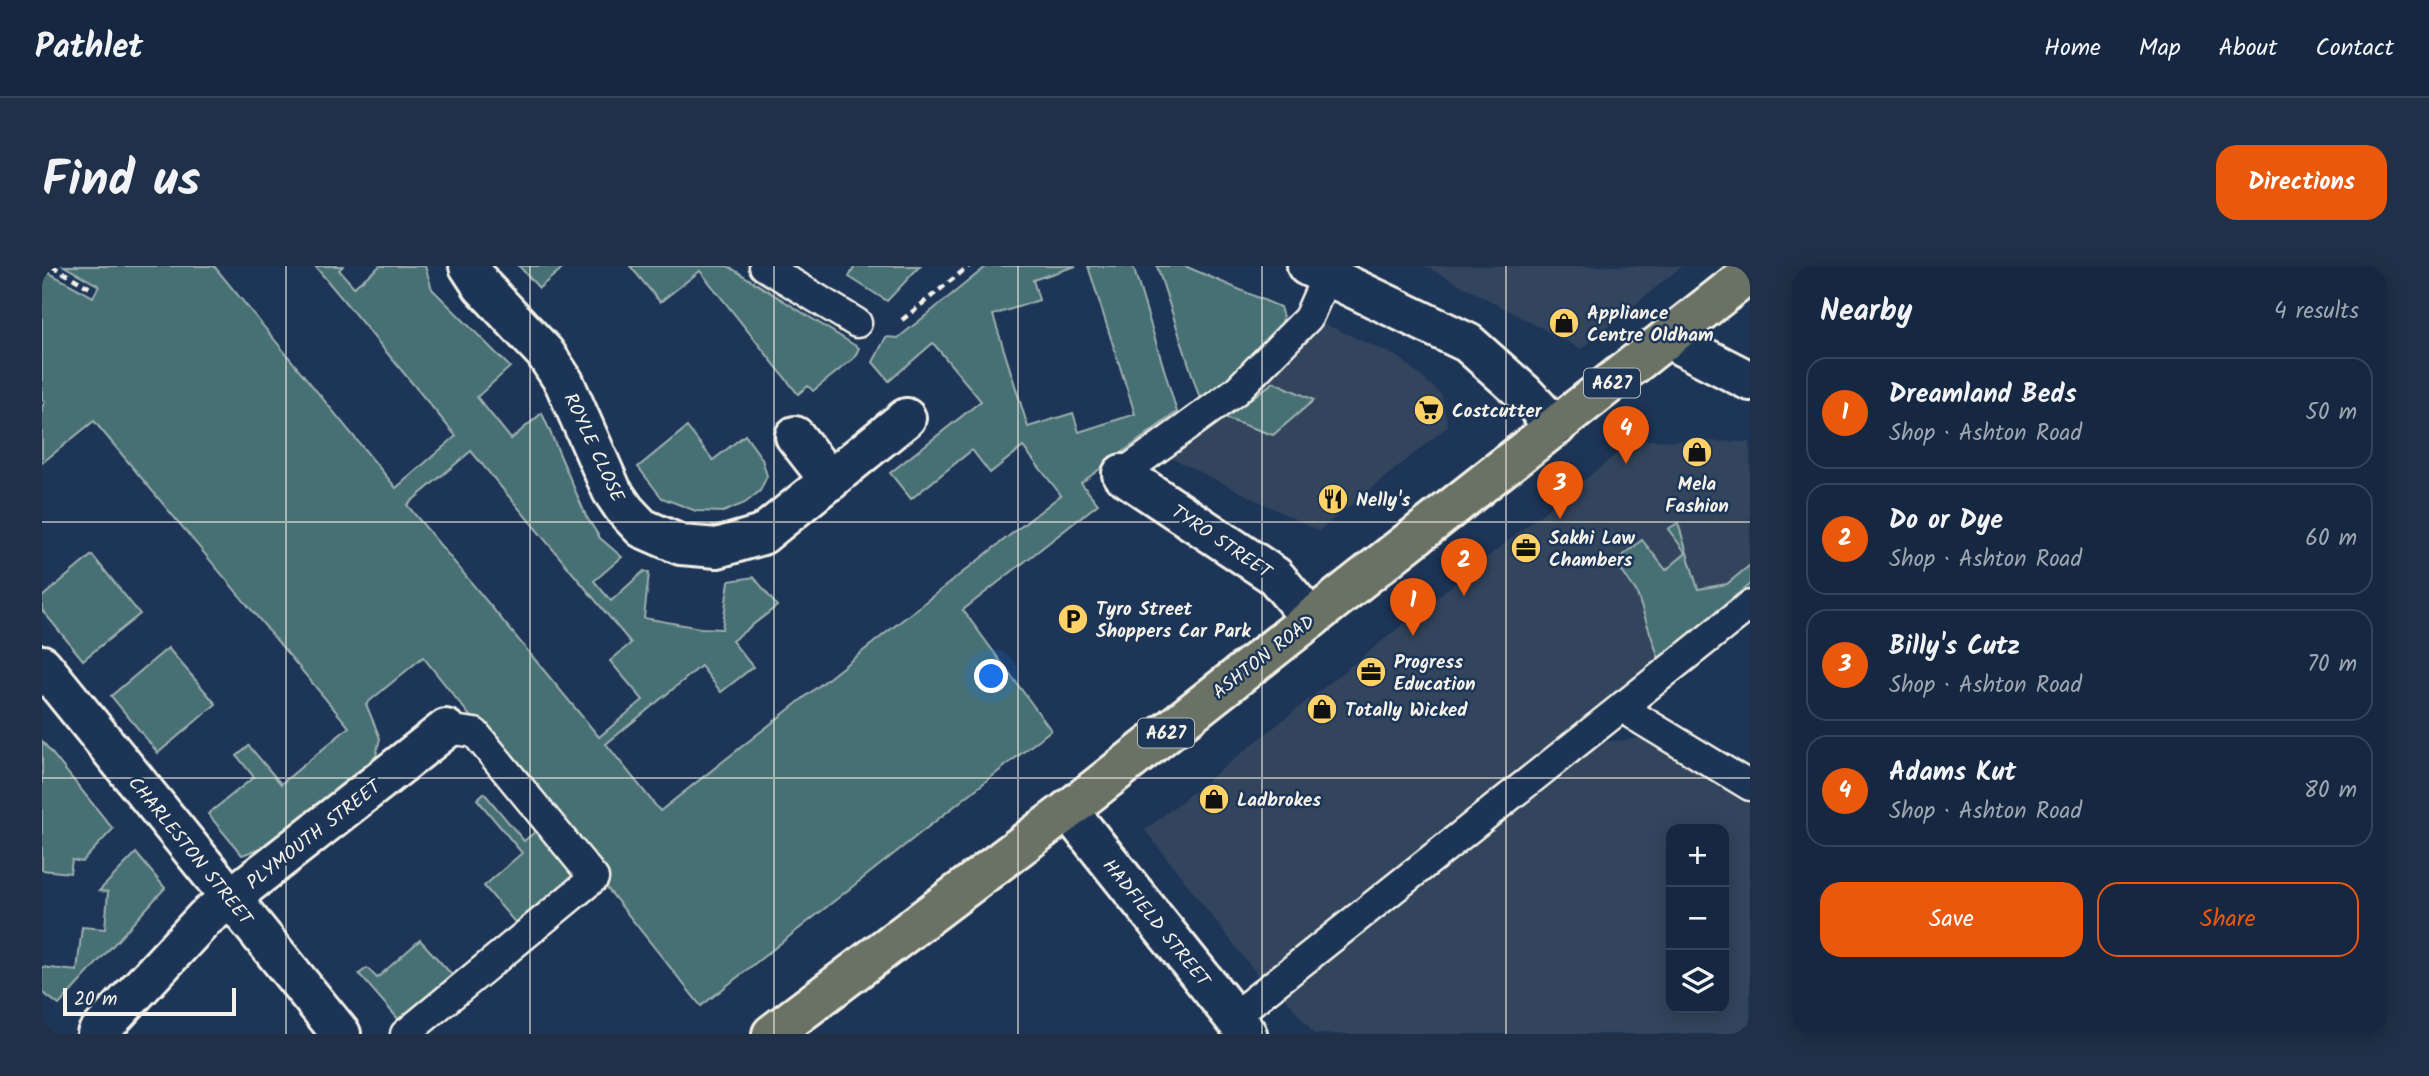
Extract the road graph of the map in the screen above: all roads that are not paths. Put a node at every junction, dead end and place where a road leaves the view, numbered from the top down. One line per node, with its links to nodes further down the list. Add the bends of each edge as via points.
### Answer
1 (469, 266): 12 (street, ROYLE CLOSE, via 565,382 612,491 642,528 696,547 741,543 762,535)
2 (764, 266): 5 (lane)
3 (1321, 269): 9 (street, via 1468,343); 11 (lane, via 1308,318 1236,391)
4 (1750, 273): 6 (highway, ASHTON ROAD / A627)
5 (857, 323)
6 (1668, 339): 7 (street); 9 (highway, ASHTON ROAD / A627)
7 (1750, 381)
8 (906, 418): 12 (street, ROYLE CLOSE)
9 (1556, 427): 14 (highway, ASHTON ROAD / A627)
10 (795, 436): 12 (street)
11 (1122, 474): 14 (street, TYRO STREET, via 1275,576)
12 (830, 481)
13 (1750, 606): 16 (lane)
14 (1311, 619): 19 (highway, ASHTON ROAD / A627)
15 (42, 665): 20 (street, CHARLESTON STREET)
16 (1624, 705): 18 (lane, via 1633,715); 21 (lane)
17 (446, 729): 20 (street, PLYMOUTH STREET); 24 (lane, via 475,733 594,878)
18 (1750, 786)
19 (1068, 810): 21 (street, HADFIELD STREET); 25 (highway, ASHTON ROAD / A627)
20 (230, 899): 22 (street, PLYMOUTH STREET, via 198,925); 23 (street, CHARLESTON STREET)
21 (1240, 1026)
22 (97, 1034)
23 (341, 1034)
24 (405, 1034)
25 (772, 1034)

